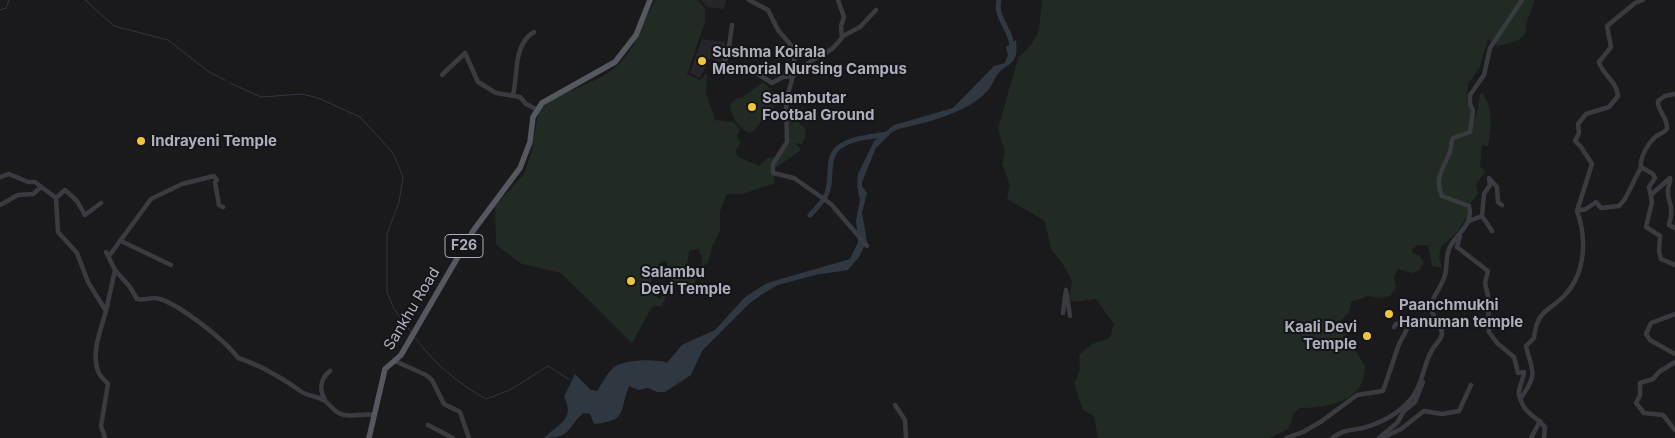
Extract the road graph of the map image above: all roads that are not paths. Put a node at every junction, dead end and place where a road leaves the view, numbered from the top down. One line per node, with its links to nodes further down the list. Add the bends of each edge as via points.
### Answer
1 (650, 0): 14 (main road, via 636,35 615,62)
2 (749, 0): 11 (street, via 768,10 778,30 794,48)
3 (838, 0): 9 (street, via 844,17 841,26)
4 (1522, 0): 26 (street, via 1490,48 1484,75 1470,95 1473,111 1470,132 1452,138 1450,152 1439,173 1442,196 1468,206)
5 (1643, 0): 24 (street, via 1607,26 1611,47 1599,62 1606,77 1614,83 1618,96 1609,107 1586,114 1578,124 1579,133 1575,141 1592,164)
6 (876, 10): 9 (street, via 860,27)
7 (732, 25): 11 (street, via 728,54 723,64 753,70 772,83)
8 (534, 32): 13 (street, via 527,39 516,64)
9 (843, 36): 11 (street, via 832,49)
10 (442, 75): 13 (street, via 465,53 478,82 496,93)
11 (793, 76): 31 (street, via 786,101 787,142 773,172 794,178 813,190)
12 (1675, 94): 15 (street, via 1658,101 1668,129 1652,139 1642,156)
13 (513, 95): 14 (street)
14 (536, 109): 41 (main road, Sankhu Road / F26, via 525,158 515,177 480,221)
15 (1641, 167): 18 (street, via 1655,176 1649,187); 24 (street, via 1625,200 1618,206 1600,208 1596,202)
16 (0, 177): 17 (street, via 9,174)
17 (42, 186): 19 (street); 21 (street, via 33,194 18,195)
18 (1652, 194): 27 (street, via 1670,178 1668,190 1674,214 1669,225); 33 (street, via 1646,227 1660,236 1661,259)
19 (56, 198): 20 (street, via 65,190 85,215); 35 (street, via 58,232 76,253 88,282)
20 (101, 203)
21 (0, 205)
22 (1502, 205): 25 (street, via 1498,202 1497,187 1489,178)
23 (223, 207): 30 (street, via 214,176 182,184 142,207)
24 (1577, 211): 46 (street, via 1584,248 1579,271 1565,295 1543,311 1535,326 1534,338 1526,346 1534,374)
25 (1482, 216): 26 (street); 28 (street)
26 (1469, 220): 29 (street)
27 (1675, 228)
28 (1492, 231)
29 (1461, 234): 43 (street, via 1450,246 1445,276 1431,305 1442,334); 46 (street, via 1458,247 1488,271 1485,283 1489,332 1496,343 1514,357 1518,373 1524,372 1518,394)
30 (121, 240): 32 (street); 34 (street, via 108,254)
31 (868, 246)
32 (171, 265)
33 (1675, 265)
34 (115, 270): 35 (street); 47 (street, via 137,299 160,299 193,317 238,358 249,360 292,383 303,393)
35 (106, 311): 53 (street, via 96,361 98,374 108,384 100,426)
36 (1063, 313): 38 (street, via 1066,290)
37 (1675, 314): 40 (street, via 1650,323 1646,334 1650,340)
38 (1070, 316)
39 (1394, 327): 58 (street, via 1401,322 1407,324 1383,392 1357,395 1322,421)
40 (1675, 354)
41 (395, 361): 49 (main road, Sankhu Road / F26, via 385,369); 56 (street, via 432,380 444,404 460,412)
42 (1675, 362): 52 (street, via 1653,379 1642,381 1636,403 1644,413 1663,415)
43 (1426, 367): 59 (street, via 1411,399 1387,419 1364,428 1343,430); 60 (street, via 1414,402)
44 (330, 371): 47 (street, via 323,376 320,391)
45 (1471, 385): 60 (street, via 1459,411 1442,414 1424,411 1401,430)
46 (1521, 398): 50 (street, via 1525,412)
47 (325, 400): 49 (street, via 342,415)
48 (895, 405): 57 (street, via 906,420)
49 (375, 415): 54 (main road, Sankhu Road / F26)
50 (1540, 421): 61 (street); 62 (street, via 1545,427)
51 (428, 425): 55 (street)
52 (1675, 430)
53 (105, 438)
54 (369, 438)
55 (453, 438)
56 (468, 438)
57 (906, 438)
58 (1286, 438)
59 (1332, 438)
60 (1381, 438)
61 (1531, 438)
62 (1544, 438)

